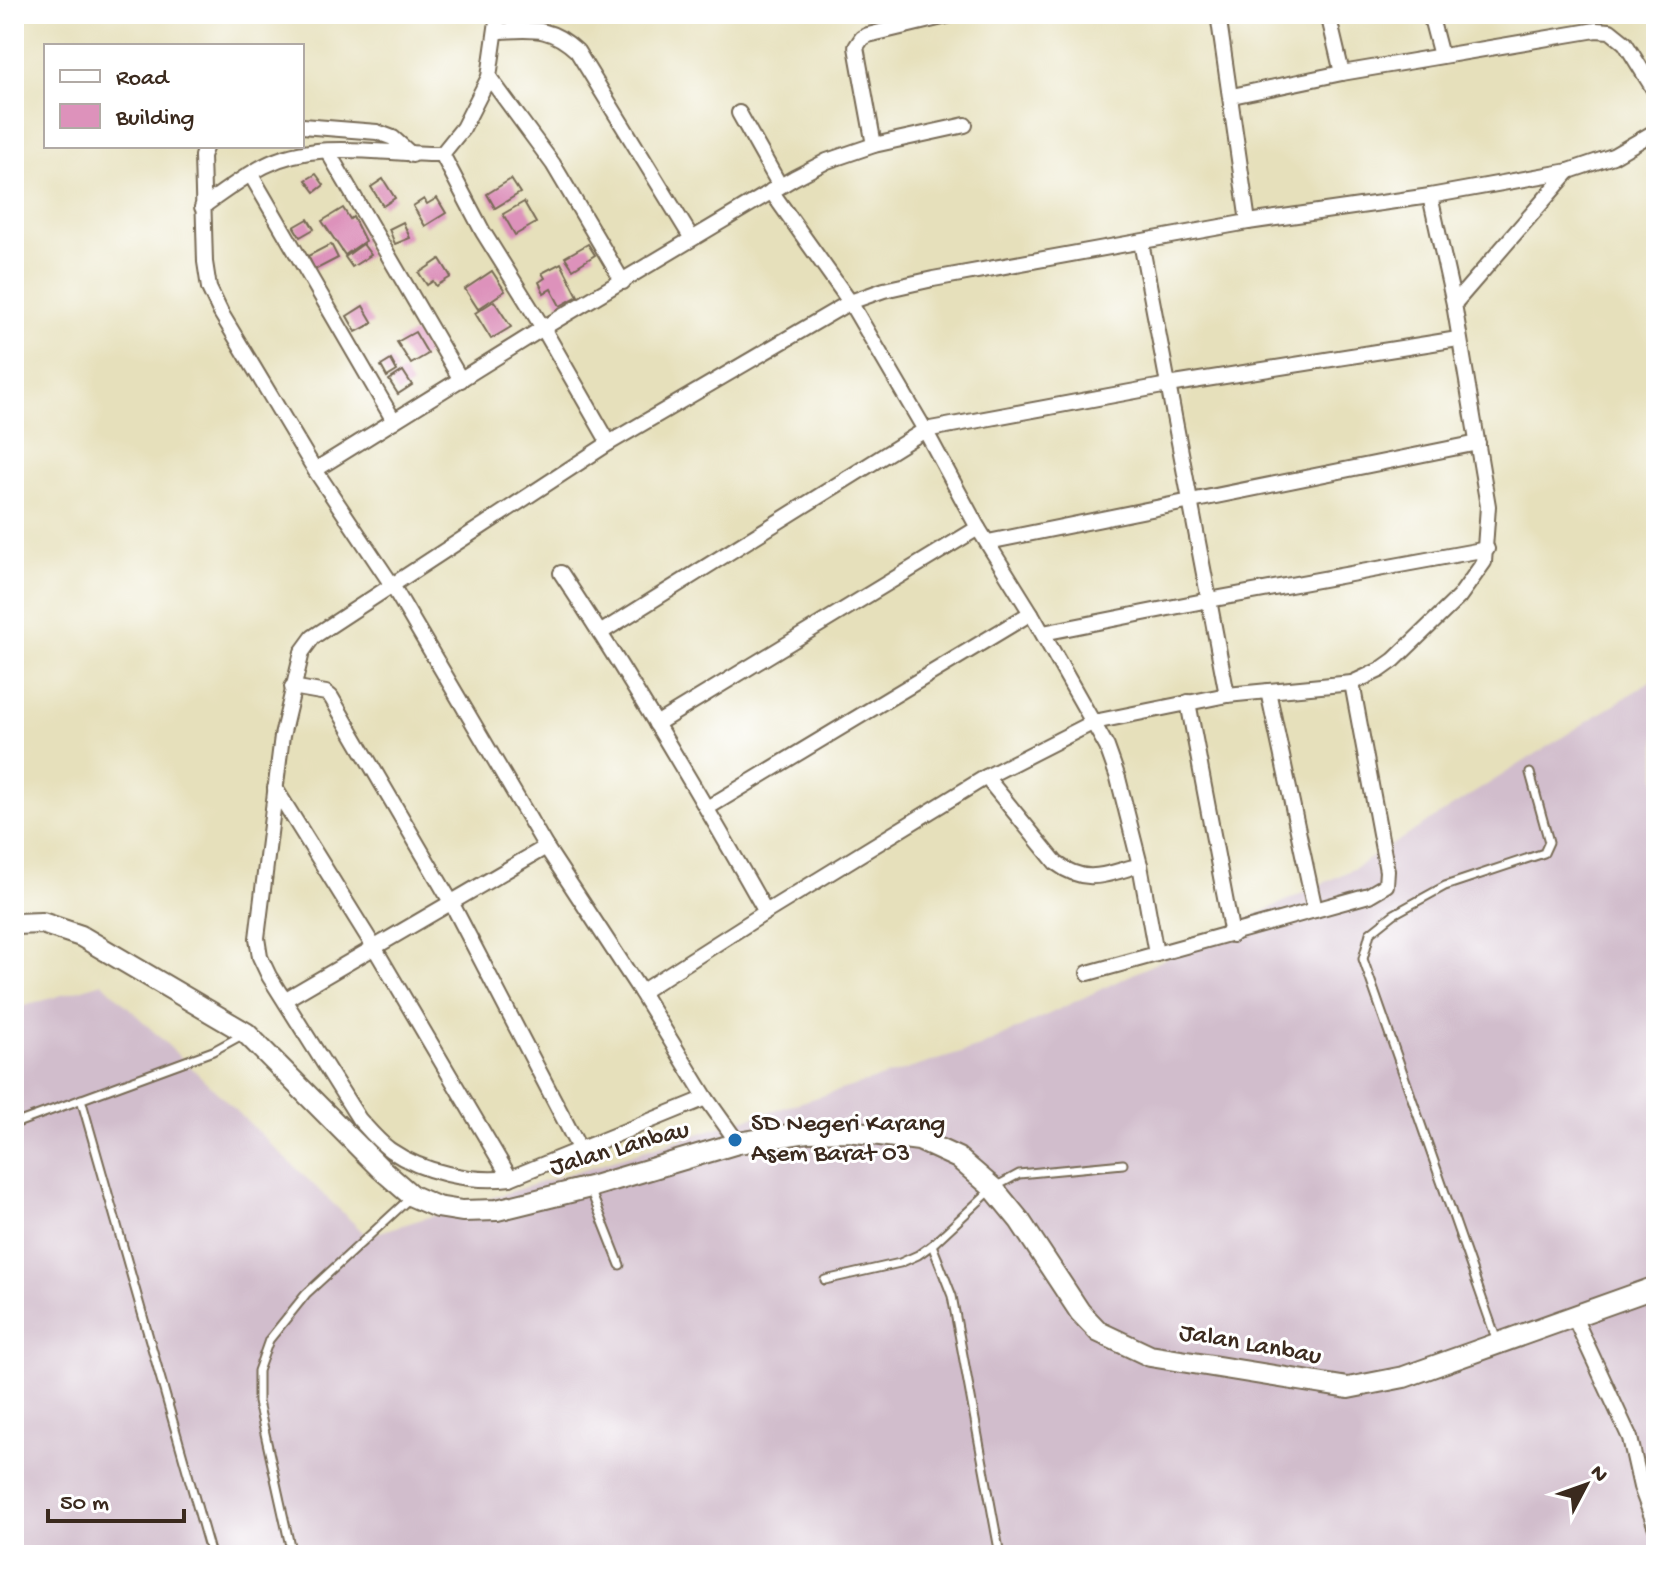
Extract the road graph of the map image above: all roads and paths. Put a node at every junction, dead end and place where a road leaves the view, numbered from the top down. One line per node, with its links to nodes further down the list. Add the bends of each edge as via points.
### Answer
1 (498, 14): 6 (street)
2 (955, 14): 16 (street, via 868,35 859,42)
3 (1218, 14): 11 (street)
4 (1328, 14): 8 (street)
5 (1430, 14): 7 (street)
6 (496, 31): 9 (street); 27 (street, via 542,29 577,51)
7 (1441, 56): 8 (street); 10 (street, via 1610,31 1625,43)
8 (1342, 73): 11 (street)
9 (489, 77): 19 (street, via 463,128); 29 (street, via 553,164)
10 (1656, 93)
11 (1232, 96): 26 (street)
12 (739, 113): 23 (street)
13 (965, 125): 16 (street)
14 (304, 126): 20 (street, via 377,132)
15 (1656, 131): 21 (street, via 1613,156)
16 (874, 145): 23 (street, via 827,161)
17 (205, 148): 25 (street)
18 (328, 152): 20 (street); 22 (street, via 281,159); 34 (street)
19 (442, 154): 20 (street); 32 (street)
20 (412, 155)
21 (1569, 171): 24 (street); 31 (street)
22 (251, 175): 25 (street); 36 (street)
23 (775, 189): 27 (street); 30 (street)
24 (1430, 196): 26 (street); 31 (street)
25 (202, 207): 40 (street, via 209,288)
26 (1248, 222): 28 (street)
27 (691, 237): 29 (street)
28 (1141, 242): 30 (street, via 911,283); 35 (street)
29 (623, 282): 32 (street)
30 (850, 302): 37 (street); 38 (street)
31 (1454, 304): 33 (street)
32 (543, 328): 34 (street); 38 (street)
33 (1458, 339): 35 (street); 39 (street)
34 (461, 380): 36 (street)
35 (1168, 385): 37 (street); 41 (street)
36 (394, 421): 40 (street)
37 (925, 430): 42 (street); 49 (street)
38 (609, 443): 46 (street)
39 (1478, 443): 41 (street); 44 (street, via 1488,506)
40 (315, 470): 46 (street)
41 (1191, 501): 43 (street); 47 (street)
42 (978, 528): 43 (street); 57 (street)
43 (988, 542): 48 (street)
44 (1487, 549): 47 (street); 51 (street, via 1471,582 1440,615 1394,660)
45 (561, 573): 49 (street)
46 (392, 585): 52 (street, via 313,637 302,652); 62 (street)
47 (1209, 600): 50 (street); 54 (street)
48 (1031, 613): 50 (street); 61 (street)
49 (600, 633): 57 (street)
50 (1043, 633): 56 (street)
51 (1352, 683): 53 (street); 65 (street, via 1387,879 1379,890)
52 (292, 687): 60 (street); 64 (street, via 331,697)
53 (1268, 691): 54 (street); 65 (street)
54 (1227, 695): 55 (street)
55 (1188, 702): 56 (street); 68 (street)
56 (1094, 722): 59 (street); 63 (street, via 1118,778)
57 (656, 724): 61 (street)
58 (1530, 773): 90 (lane, via 1549,842 1544,853 1445,886 1394,914 1370,933 1363,959)
59 (986, 777): 63 (street, via 1068,872 1099,876); 66 (street)
60 (275, 788): 69 (street); 73 (street, via 257,938 269,976)
61 (707, 808): 66 (street)
62 (546, 847): 64 (street); 72 (street)
63 (1140, 865): 70 (street)
64 (451, 902): 69 (street); 79 (street)
65 (1315, 910): 68 (street)
66 (766, 912): 72 (street)
67 (14, 924): 74 (street, Jalan Lanbau, via 42,923 81,936)
68 (1232, 935): 70 (street)
69 (374, 947): 73 (street); 81 (street)
70 (1156, 954): 71 (street)
71 (1088, 973)
72 (641, 992): 75 (street)
73 (286, 999): 81 (street, via 359,1119 391,1150 437,1171)
74 (246, 1033): 76 (lane, via 213,1051); 84 (street, Jalan Lanbau, via 356,1147)
75 (706, 1098): 78 (street); 79 (street)
76 (81, 1099): 77 (lane); 92 (lane)
77 (14, 1124)
78 (738, 1143): 82 (street, Jalan Lanbau); 83 (street, Jalan Lanbau, via 849,1131 919,1140 958,1158)
79 (580, 1150): 81 (street)
80 (1123, 1164): 83 (lane, via 1019,1174)
81 (510, 1178)
82 (590, 1187): 84 (street, Jalan Lanbau, via 497,1210 437,1207); 86 (lane)
83 (993, 1188): 85 (lane); 90 (street, Jalan Lanbau, via 1089,1322 1150,1356 1348,1388 1404,1377)
84 (412, 1196): 93 (lane, via 306,1294 269,1340 258,1371 258,1402)
85 (932, 1245): 87 (lane, via 900,1263); 94 (lane, via 952,1296)
86 (620, 1265)
87 (825, 1280)
88 (1656, 1287): 89 (street, Jalan Lanbau)
89 (1574, 1317): 90 (street, Jalan Lanbau); 91 (street, via 1630,1438)
90 (1498, 1345)
91 (1656, 1528)
92 (211, 1555)
93 (292, 1555)
94 (1000, 1555)

